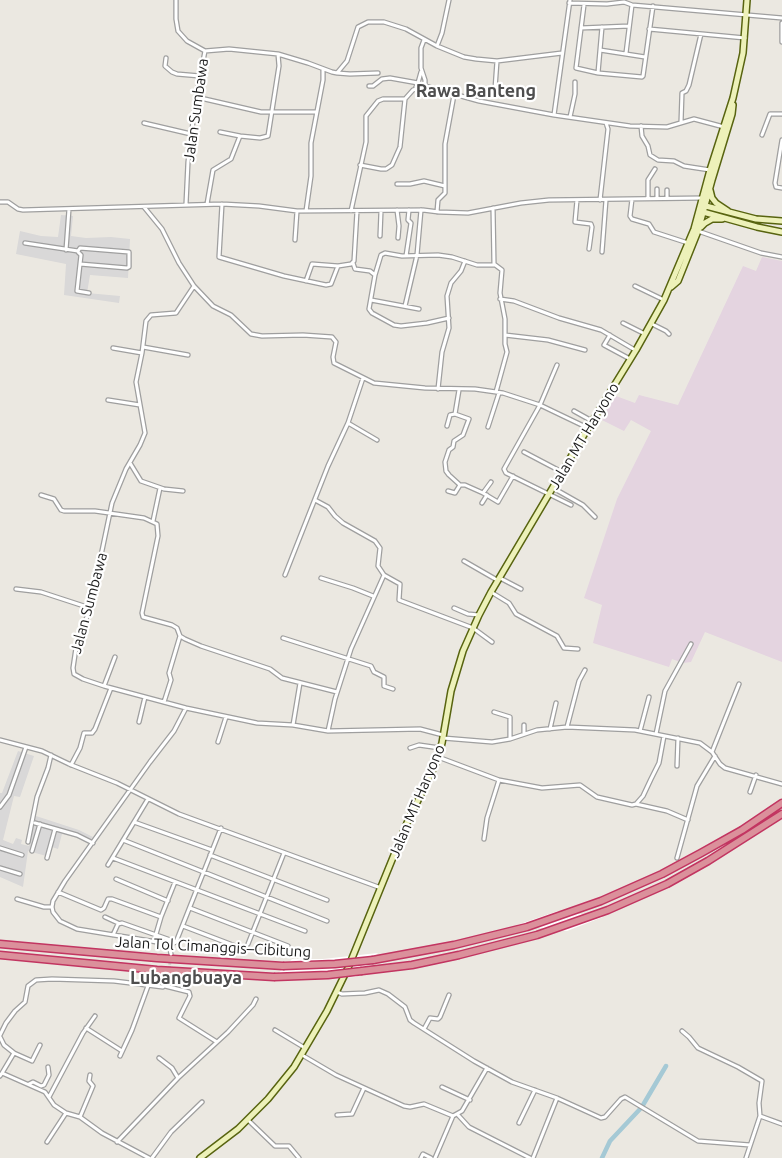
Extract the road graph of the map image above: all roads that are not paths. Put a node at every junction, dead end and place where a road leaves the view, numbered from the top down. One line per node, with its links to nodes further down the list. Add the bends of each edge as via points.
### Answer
1 (176, 0): 21 (street, Jalan Sumbawa, via 178,31 187,41)
2 (449, 0): 19 (street)
3 (746, 0): 8 (main road, Jalan MT Haryono)
4 (570, 2): 5 (street); 22 (street)
5 (584, 5): 6 (street, via 624,2); 13 (street)
6 (632, 5): 7 (street); 11 (street)
7 (653, 6): 8 (street); 14 (street)
8 (746, 15): 9 (street); 16 (main road, Jalan MT Haryono)
9 (782, 18)
10 (782, 23): 18 (street)
11 (629, 26): 12 (street); 23 (street)
12 (602, 27): 13 (street); 20 (street)
13 (581, 28): 32 (street, via 576,68)
14 (650, 29): 15 (street); 25 (street)
15 (700, 34): 16 (street); 49 (street, via 689,85 682,93)
16 (745, 38): 41 (main road, Jalan MT Haryono)
17 (424, 40): 19 (street); 29 (street, via 420,58); 30 (street, via 393,24 368,22 361,25 347,61)
18 (782, 42)
19 (437, 46): 27 (street, via 464,57)
20 (600, 50): 23 (street); 32 (street)
21 (205, 51): 24 (street, via 229,49); 33 (street, Jalan Sumbawa)
22 (562, 53): 27 (street); 46 (street)
23 (626, 53): 25 (street)
24 (278, 54): 28 (street); 43 (street)
25 (645, 57): 32 (street, via 642,77)
26 (166, 58): 33 (street, via 165,66 172,72)
27 (497, 61): 38 (street)
28 (323, 69): 30 (street); 44 (street)
29 (422, 71): 35 (street); 37 (street)
30 (337, 72): 31 (street)
31 (378, 73)
32 (598, 73)
33 (200, 76): 40 (street, Jalan Sumbawa)
34 (575, 82): 47 (street)
35 (417, 85): 36 (street, via 386,78); 37 (street); 42 (street)
36 (369, 86)
37 (425, 86): 39 (street)
38 (496, 89)
39 (454, 95): 46 (street); 62 (street, via 445,144)
40 (196, 97): 43 (street, via 261,112); 54 (street, Jalan Sumbawa)
41 (733, 98): 52 (main road, Jalan MT Haryono); 63 (main road, Jalan MT Haryono, via 732,114)
42 (405, 99): 58 (street, via 383,99 369,110); 58 (street, via 400,147 392,165 386,169)
43 (272, 111): 44 (street); 56 (street, via 267,137)
44 (317, 112): 87 (street, via 311,143)
45 (782, 114): 55 (street, via 770,114)
46 (554, 115): 47 (street)
47 (570, 117): 48 (street)
48 (605, 122): 51 (street); 73 (street, via 608,129)
49 (681, 122): 51 (street, via 667,127); 52 (street, via 696,119)
50 (144, 123): 54 (street)
51 (641, 126): 60 (street, via 650,155 658,160)
52 (724, 127): 60 (main road, Jalan MT Haryono)
53 (220, 132): 56 (street)
54 (192, 134): 76 (street, Jalan Sumbawa)
55 (762, 135)
56 (240, 136): 77 (street, via 231,159 213,170)
57 (782, 140): 64 (street, via 775,183 776,187)
58 (360, 165): 88 (street)
59 (654, 169): 67 (street, via 648,180)
60 (710, 170): 70 (main road, Jalan MT Haryono)
61 (397, 184): 62 (street, via 424,181)
62 (445, 186): 91 (street, via 443,196 438,200)
63 (710, 187): 81 (main road, Jalan MT Haryono); 92 (main road, via 716,203)
64 (782, 188)
65 (657, 189): 68 (street)
66 (667, 190): 69 (street)
67 (648, 198): 68 (street); 71 (street)
68 (657, 198): 69 (street)
69 (667, 198): 70 (street)
70 (702, 198): 81 (main road, Jalan MT Haryono)
71 (632, 199): 74 (street); 101 (street, via 632,219 649,224 654,232)
72 (577, 200): 73 (street); 80 (street, via 529,202); 102 (street, via 575,222 592,227)
73 (600, 200): 74 (street)
74 (606, 200): 105 (street)
75 (0, 202): 82 (street, via 8,202 21,210)
76 (186, 204): 77 (street); 79 (street)
77 (208, 204): 78 (street)
78 (222, 204): 86 (street); 115 (street, via 220,256)
79 (144, 206): 82 (street); 116 (street, via 162,229)
80 (493, 208): 91 (street, via 468,213); 112 (street)
81 (702, 208): 92 (main road); 93 (main road); 95 (main road, Jalan MT Haryono); 101 (main road, Jalan MT Haryono)
82 (69, 209): 103 (street)
83 (396, 210): 84 (street); 90 (street); 98 (street)
84 (409, 210): 85 (street); 107 (street, via 408,220 411,223)
85 (421, 210): 91 (street); 106 (street)
86 (297, 211): 87 (street); 99 (street)
87 (306, 211): 88 (street)
88 (351, 211): 89 (street)
89 (357, 211): 90 (street); 110 (street)
90 (381, 211): 97 (street)
91 (437, 212)
92 (731, 213): 94 (main road)
93 (730, 220): 95 (main road, via 712,219); 96 (main road)
94 (782, 221)
95 (698, 231): 108 (street); 118 (main road, Jalan MT Haryono, via 678,280)
96 (782, 232)
97 (380, 236)
98 (398, 238)
99 (295, 240)
100 (25, 243): 103 (street)
101 (688, 243): 118 (main road, Jalan MT Haryono)
102 (589, 249)
103 (66, 250): 104 (street)
104 (78, 252): 111 (street); 111 (street, via 80,248 130,254 127,268)
105 (602, 252)
106 (417, 255): 107 (street); 109 (street, via 446,256); 123 (street)
107 (406, 256): 114 (street, via 383,253)
108 (782, 257)
109 (465, 261): 112 (street); 125 (street, via 447,296)
110 (353, 263): 113 (street); 114 (street, via 355,269)
111 (80, 264): 119 (street, via 77,291)
112 (494, 265): 120 (street, via 502,270)
113 (338, 266): 115 (street, via 330,284); 115 (street, via 312,264)
114 (375, 275): 121 (street)
115 (306, 281)
116 (194, 286): 132 (street, Jalan Sumbawa, via 176,313 148,317); 140 (street, via 213,306 232,315 254,335 332,337 336,342 334,363)
117 (634, 286): 122 (street)
118 (669, 289): 122 (main road, Jalan MT Haryono)
119 (89, 293)
120 (500, 299): 130 (street); 131 (street, via 518,302)
121 (371, 300): 123 (street); 125 (street, via 369,309 372,313 398,326)
122 (664, 300): 127 (main road, Jalan MT Haryono)
123 (404, 306): 124 (street)
124 (419, 309)
125 (449, 318): 141 (street)
126 (623, 323): 128 (street)
127 (652, 324): 128 (main road, Jalan MT Haryono); 129 (street)
128 (645, 334): 135 (main road, Jalan MT Haryono)
129 (669, 334)
130 (505, 335): 134 (street, via 548,340); 143 (street, via 507,354)
131 (610, 335): 135 (street); 138 (street, via 604,346)
132 (143, 347): 136 (street, Jalan Sumbawa); 137 (street)
133 (113, 348): 136 (street)
134 (585, 350)
135 (636, 350): 138 (main road, Jalan MT Haryono)
136 (142, 353): 145 (street, Jalan Sumbawa, via 136,378)
137 (188, 355)
138 (631, 359): 149 (main road, Jalan MT Haryono)
139 (558, 365): 146 (street)
140 (363, 378): 141 (street, via 380,384); 150 (street)
141 (438, 389): 142 (street)
142 (459, 390): 143 (street); 148 (street)
143 (498, 392): 146 (street); 152 (street)
144 (108, 400): 145 (street)
145 (140, 405): 156 (street, Jalan Sumbawa, via 145,433)
146 (540, 405): 153 (street); 158 (street, via 504,467 506,473)
147 (574, 411): 149 (street)
148 (455, 414): 151 (street, via 450,415); 160 (street, via 469,419 463,435 449,450 445,465 449,475)
149 (592, 421): 153 (main road, Jalan MT Haryono)
150 (348, 423): 154 (street); 168 (street)
151 (447, 426)
152 (488, 427)
153 (588, 428): 157 (main road, Jalan MT Haryono)
154 (377, 440)
155 (524, 452): 157 (street)
156 (129, 463): 161 (street, via 141,481); 171 (street, Jalan Sumbawa)
157 (562, 472): 162 (main road, Jalan MT Haryono)
158 (513, 476): 165 (street, via 498,502); 166 (street)
159 (491, 482): 165 (street)
160 (460, 485): 164 (street, via 455,493); 165 (street)
161 (160, 488): 163 (street); 173 (street)
162 (552, 488): 166 (main road, Jalan MT Haryono); 172 (street, via 583,505)
163 (183, 491)
164 (448, 491)
165 (485, 494): 169 (street)
166 (549, 494): 170 (street); 178 (main road, Jalan MT Haryono)
167 (41, 495): 171 (street, via 54,499 61,510)
168 (315, 500): 175 (street); 176 (street, via 328,507 343,523 375,542 380,548 378,566)
169 (482, 502)
170 (571, 506)
171 (110, 513): 173 (street); 183 (street, Jalan Sumbawa)
172 (595, 517)
173 (153, 521): 187 (street, via 157,524 158,533 142,616 177,628)
174 (464, 561): 178 (street)
175 (285, 575)
176 (384, 575): 182 (street); 186 (street, via 400,584 399,600)
177 (321, 578): 182 (street)
178 (499, 579): 180 (street); 181 (main road, Jalan MT Haryono)
179 (16, 589): 183 (street, via 41,592)
180 (521, 589)
181 (491, 592): 185 (main road, Jalan MT Haryono); 191 (street, via 509,603 516,614 557,636 565,648)
182 (373, 596): 193 (street)
183 (90, 608): 197 (street, Jalan Sumbawa, via 72,671 76,676)
184 (454, 608): 185 (street)
185 (479, 615): 186 (main road, Jalan MT Haryono)
186 (473, 628): 189 (street); 217 (main road, Jalan MT Haryono, via 451,691)
187 (180, 636): 195 (street); 203 (street, via 169,673 172,680)
188 (283, 638): 193 (street)
189 (492, 642)
190 (691, 644): 216 (street, via 665,691)
191 (578, 649)
192 (115, 657): 197 (street)
193 (348, 658): 199 (street, via 371,666 374,672 383,676 384,686); 200 (street)
194 (585, 670): 211 (street, via 578,681)
195 (300, 683): 200 (street); 209 (street)
196 (740, 684): 226 (street)
197 (104, 686): 198 (street, Jalan Sumbawa)
198 (111, 688): 201 (street, Jalan Sumbawa); 230 (street, via 96,729 92,733 84,733)
199 (393, 689)
200 (337, 692): 213 (street)
201 (145, 697): 203 (street, Jalan Sumbawa); 208 (street)
202 (649, 698): 214 (street)
203 (164, 702): 205 (street, Jalan Sumbawa)
204 (556, 703): 212 (street)
205 (186, 708): 207 (street, Jalan Sumbawa); 235 (street, via 174,731)
206 (494, 712): 220 (street, via 510,717)
207 (226, 717): 209 (street, Jalan Sumbawa); 222 (street)
208 (139, 722)
209 (293, 725): 213 (street, Jalan Sumbawa)
210 (524, 725): 215 (street)
211 (567, 727): 212 (street, Jalan Sumbawa); 214 (street, Jalan Sumbawa)
212 (550, 729): 215 (street, Jalan Sumbawa)
213 (328, 731): 217 (street, Jalan Sumbawa, via 408,729 428,730)
214 (640, 731): 216 (street, Jalan Sumbawa)
215 (524, 734): 220 (street, Jalan Sumbawa)
216 (656, 734): 218 (street, Jalan Sumbawa)
217 (443, 736): 220 (street, Jalan Sumbawa, via 489,742); 225 (main road, Jalan MT Haryono)
218 (664, 736): 219 (street, Jalan Sumbawa); 240 (street, via 657,768)
219 (678, 738): 226 (street, Jalan Sumbawa, via 700,743); 231 (street)
220 (510, 739)
221 (0, 740): 223 (street)
222 (218, 742)
223 (26, 747): 227 (street); 241 (street, via 9,795)
224 (410, 748): 225 (street, via 419,745)
225 (440, 748): 229 (main road, Jalan MT Haryono)
226 (712, 752): 228 (street, Jalan Sumbawa)
227 (51, 756): 230 (street); 252 (street, via 36,797)
228 (715, 756): 232 (street, Jalan Sumbawa, via 725,768); 243 (street, via 696,786)
229 (438, 757): 233 (street); 270 (main road, Jalan MT Haryono)
230 (72, 766): 235 (street)
231 (677, 766)
232 (756, 775): 234 (street, Jalan Sumbawa); 236 (street)
233 (499, 780): 240 (street, via 542,788 582,785 602,799); 250 (street)
234 (782, 784)
235 (130, 790): 238 (street); 253 (street)
236 (750, 792)
237 (782, 797): 249 (highway)
238 (148, 799): 244 (street); 247 (street)
239 (782, 803): 249 (highway, Jalan Tol Cimanggis–Cibitung)
240 (636, 804): 243 (street)
241 (0, 807)
242 (782, 814): 297 (highway, Jalan Tol Cimanggis–Cibitung, bridge, via 667,884 608,910 537,935 412,964 362,972 274,977)
243 (688, 820): 262 (street)
244 (134, 822): 251 (street); 255 (street)
245 (36, 823): 246 (street)
246 (40, 824): 248 (street); 256 (street)
247 (221, 828): 255 (street); 257 (street)
248 (56, 829): 253 (street); 260 (street)
249 (742, 830): 291 (highway, Jalan Tol Cimanggis–Cibitung, bridge, via 662,874 601,902 527,927 373,960 283,966)
250 (484, 839)
251 (123, 840): 261 (street); 265 (street)
252 (28, 842)
253 (93, 843): 272 (street)
254 (0, 848): 259 (street)
255 (212, 850): 258 (street)
256 (32, 851)
257 (284, 853): 268 (street); 270 (street)
258 (210, 854): 265 (street); 268 (street)
259 (22, 855)
260 (47, 858)
261 (113, 858): 263 (street); 269 (street)
262 (677, 858)
263 (108, 865)
264 (0, 868): 266 (street)
265 (204, 872): 271 (street); 273 (street)
266 (20, 874)
267 (116, 879): 276 (street)
268 (274, 879): 273 (street); 275 (street)
269 (175, 882): 271 (street); 276 (street)
270 (381, 889): 301 (main road, Jalan MT Haryono)
271 (196, 890): 278 (street); 279 (street)
272 (58, 892): 277 (street); 281 (street, via 101,910 108,899 112,899)
273 (268, 898): 279 (street); 282 (street)
274 (18, 899): 277 (street)
275 (327, 900)
276 (168, 901): 281 (street)
277 (52, 907): 287 (street, via 56,917 71,927)
278 (190, 908): 284 (street); 286 (street)
279 (261, 915): 285 (street); 286 (street)
280 (105, 917): 283 (street)
281 (161, 917): 288 (street)
282 (327, 921)
283 (119, 923): 287 (street); 288 (street)
284 (182, 926): 290 (street); 295 (street)
285 (305, 931)
286 (254, 932): 292 (street); 294 (street)
287 (112, 935): 289 (street)
288 (156, 935): 289 (street); 290 (street)
289 (154, 941): 293 (street)
290 (176, 942): 293 (street)
291 (0, 944)
292 (248, 944)
293 (169, 945): 296 (street)
294 (288, 946)
295 (238, 947)
296 (171, 954)
297 (0, 955)
298 (168, 978): 300 (street)
299 (148, 986): 300 (street); 309 (street, via 114,981 36,980 28,986 25,1002 6,1023); 313 (street)
300 (165, 986): 310 (street, via 189,992 180,1018)
301 (337, 992): 306 (street, via 383,991 405,1007 410,1020); 312 (main road, Jalan MT Haryono)
302 (449, 995): 306 (street, via 440,1017 430,1018)
303 (256, 999): 310 (street)
304 (95, 1016): 305 (street)
305 (86, 1028): 313 (street); 327 (street)
306 (424, 1029): 319 (street)
307 (275, 1030): 312 (street)
308 (682, 1031): 335 (street, via 698,1048 761,1080)
309 (0, 1036): 314 (street)
310 (217, 1042): 322 (street)
311 (40, 1045): 314 (street, via 32,1061)
312 (306, 1049): 315 (main road, Jalan MT Haryono)
313 (122, 1051): 316 (street)
314 (14, 1053): 320 (street)
315 (302, 1055): 325 (street); 337 (main road, Jalan MT Haryono)
316 (120, 1056)
317 (159, 1058): 322 (street, via 172,1068)
318 (48, 1067): 323 (street, via 49,1075 44,1085)
319 (487, 1068): 326 (street); 329 (street)
320 (1, 1074): 323 (street)
321 (90, 1075): 336 (street, via 89,1081 93,1086)
322 (178, 1078): 341 (street)
323 (29, 1084): 327 (street)
324 (442, 1087): 329 (street)
325 (364, 1088): 332 (street, via 352,1114); 334 (street, via 407,1108 424,1104)
326 (534, 1090): 328 (street); 338 (street)
327 (49, 1097): 331 (street)
328 (557, 1098): 342 (street, via 601,1118 625,1097 698,1141); 349 (street)
329 (470, 1100): 333 (street)
330 (202, 1102): 343 (street)
331 (66, 1113): 336 (street); 340 (street)
332 (337, 1115)
333 (458, 1115): 334 (street); 349 (street, via 469,1127)
334 (453, 1116): 348 (street)
335 (760, 1116): 339 (street); 342 (street)
336 (80, 1117): 341 (street)
337 (248, 1120): 344 (main road, Jalan MT Haryono); 345 (street, via 275,1146 289,1146)
338 (519, 1123)
339 (782, 1124)
340 (47, 1142)
341 (117, 1142): 343 (street)
342 (750, 1145): 350 (street)
343 (150, 1158)
344 (200, 1158)
345 (300, 1158)
346 (421, 1158): 347 (street, via 424,1154)
347 (431, 1158)
348 (436, 1158)
349 (531, 1158)
350 (746, 1158)

